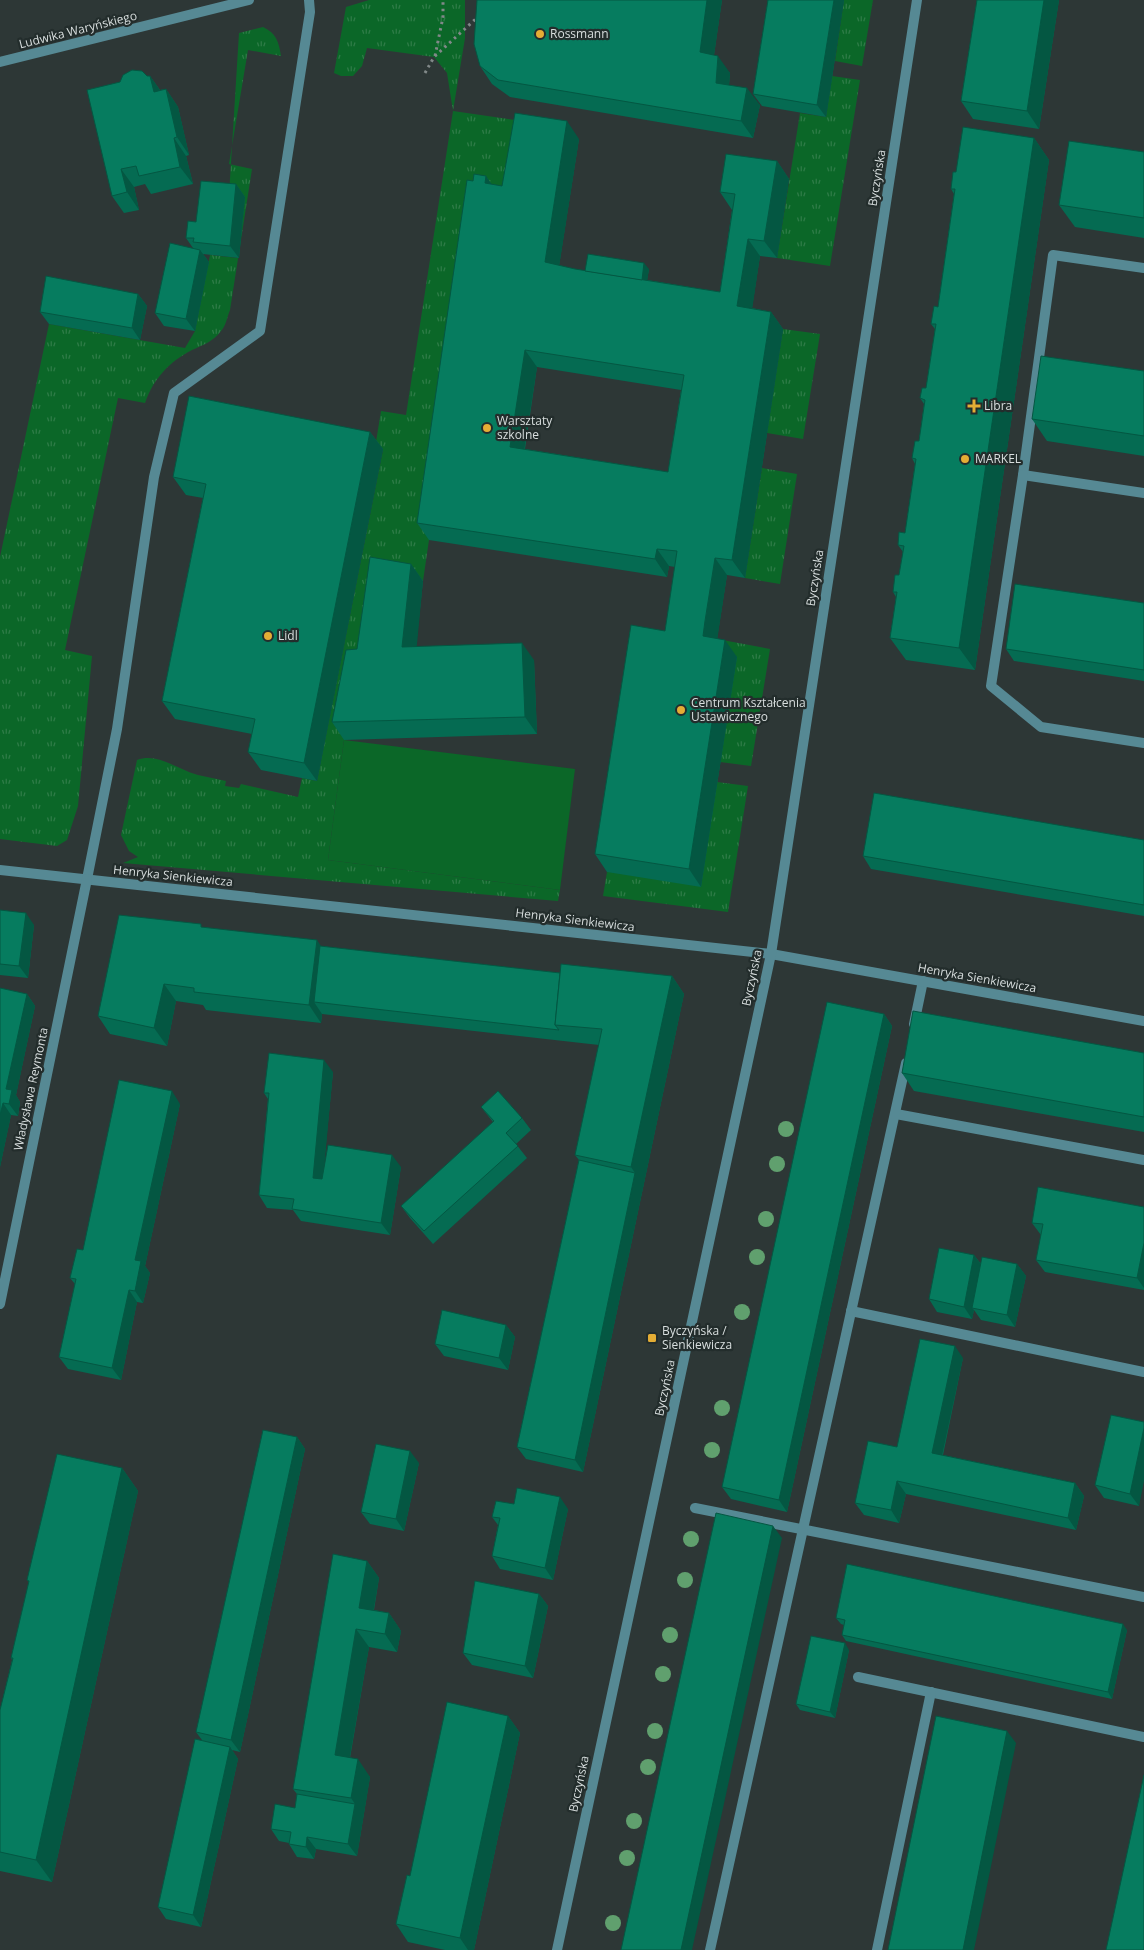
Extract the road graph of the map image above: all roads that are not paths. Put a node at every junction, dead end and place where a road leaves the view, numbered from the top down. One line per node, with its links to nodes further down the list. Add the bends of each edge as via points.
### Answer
1 (249, 0): 4 (street, Ludwika Waryńskiego)
2 (309, 0): 10 (street, Władysława Reymonta, via 310,12 260,331 174,393 154,477 117,729)
3 (916, 0): 11 (street, Byczyńska)
4 (0, 62)
5 (1144, 268): 6 (street, via 1053,255)
6 (1023, 474): 7 (street); 8 (street, via 991,686 1041,727)
7 (1144, 493)
8 (1144, 743)
9 (0, 870): 10 (street, Henryka Sienkiewicza)
10 (87, 879): 11 (street, Henryka Sienkiewicza); 16 (street, Władysława Reymonta)
11 (771, 954): 12 (street, Henryka Sienkiewicza); 25 (street, Byczyńska)
12 (922, 981): 13 (street, Henryka Sienkiewicza); 14 (street)
13 (1144, 1021)
14 (896, 1114): 15 (street); 17 (street)
15 (1144, 1160)
16 (0, 1304)
17 (851, 1311): 18 (street); 20 (street)
18 (1144, 1372)
19 (695, 1508): 20 (street)
20 (804, 1530): 21 (street); 26 (street)
21 (1144, 1598)
22 (858, 1677): 23 (street)
23 (931, 1692): 24 (street); 27 (street)
24 (1144, 1737)
25 (557, 1950)
26 (710, 1950)
27 (877, 1950)

